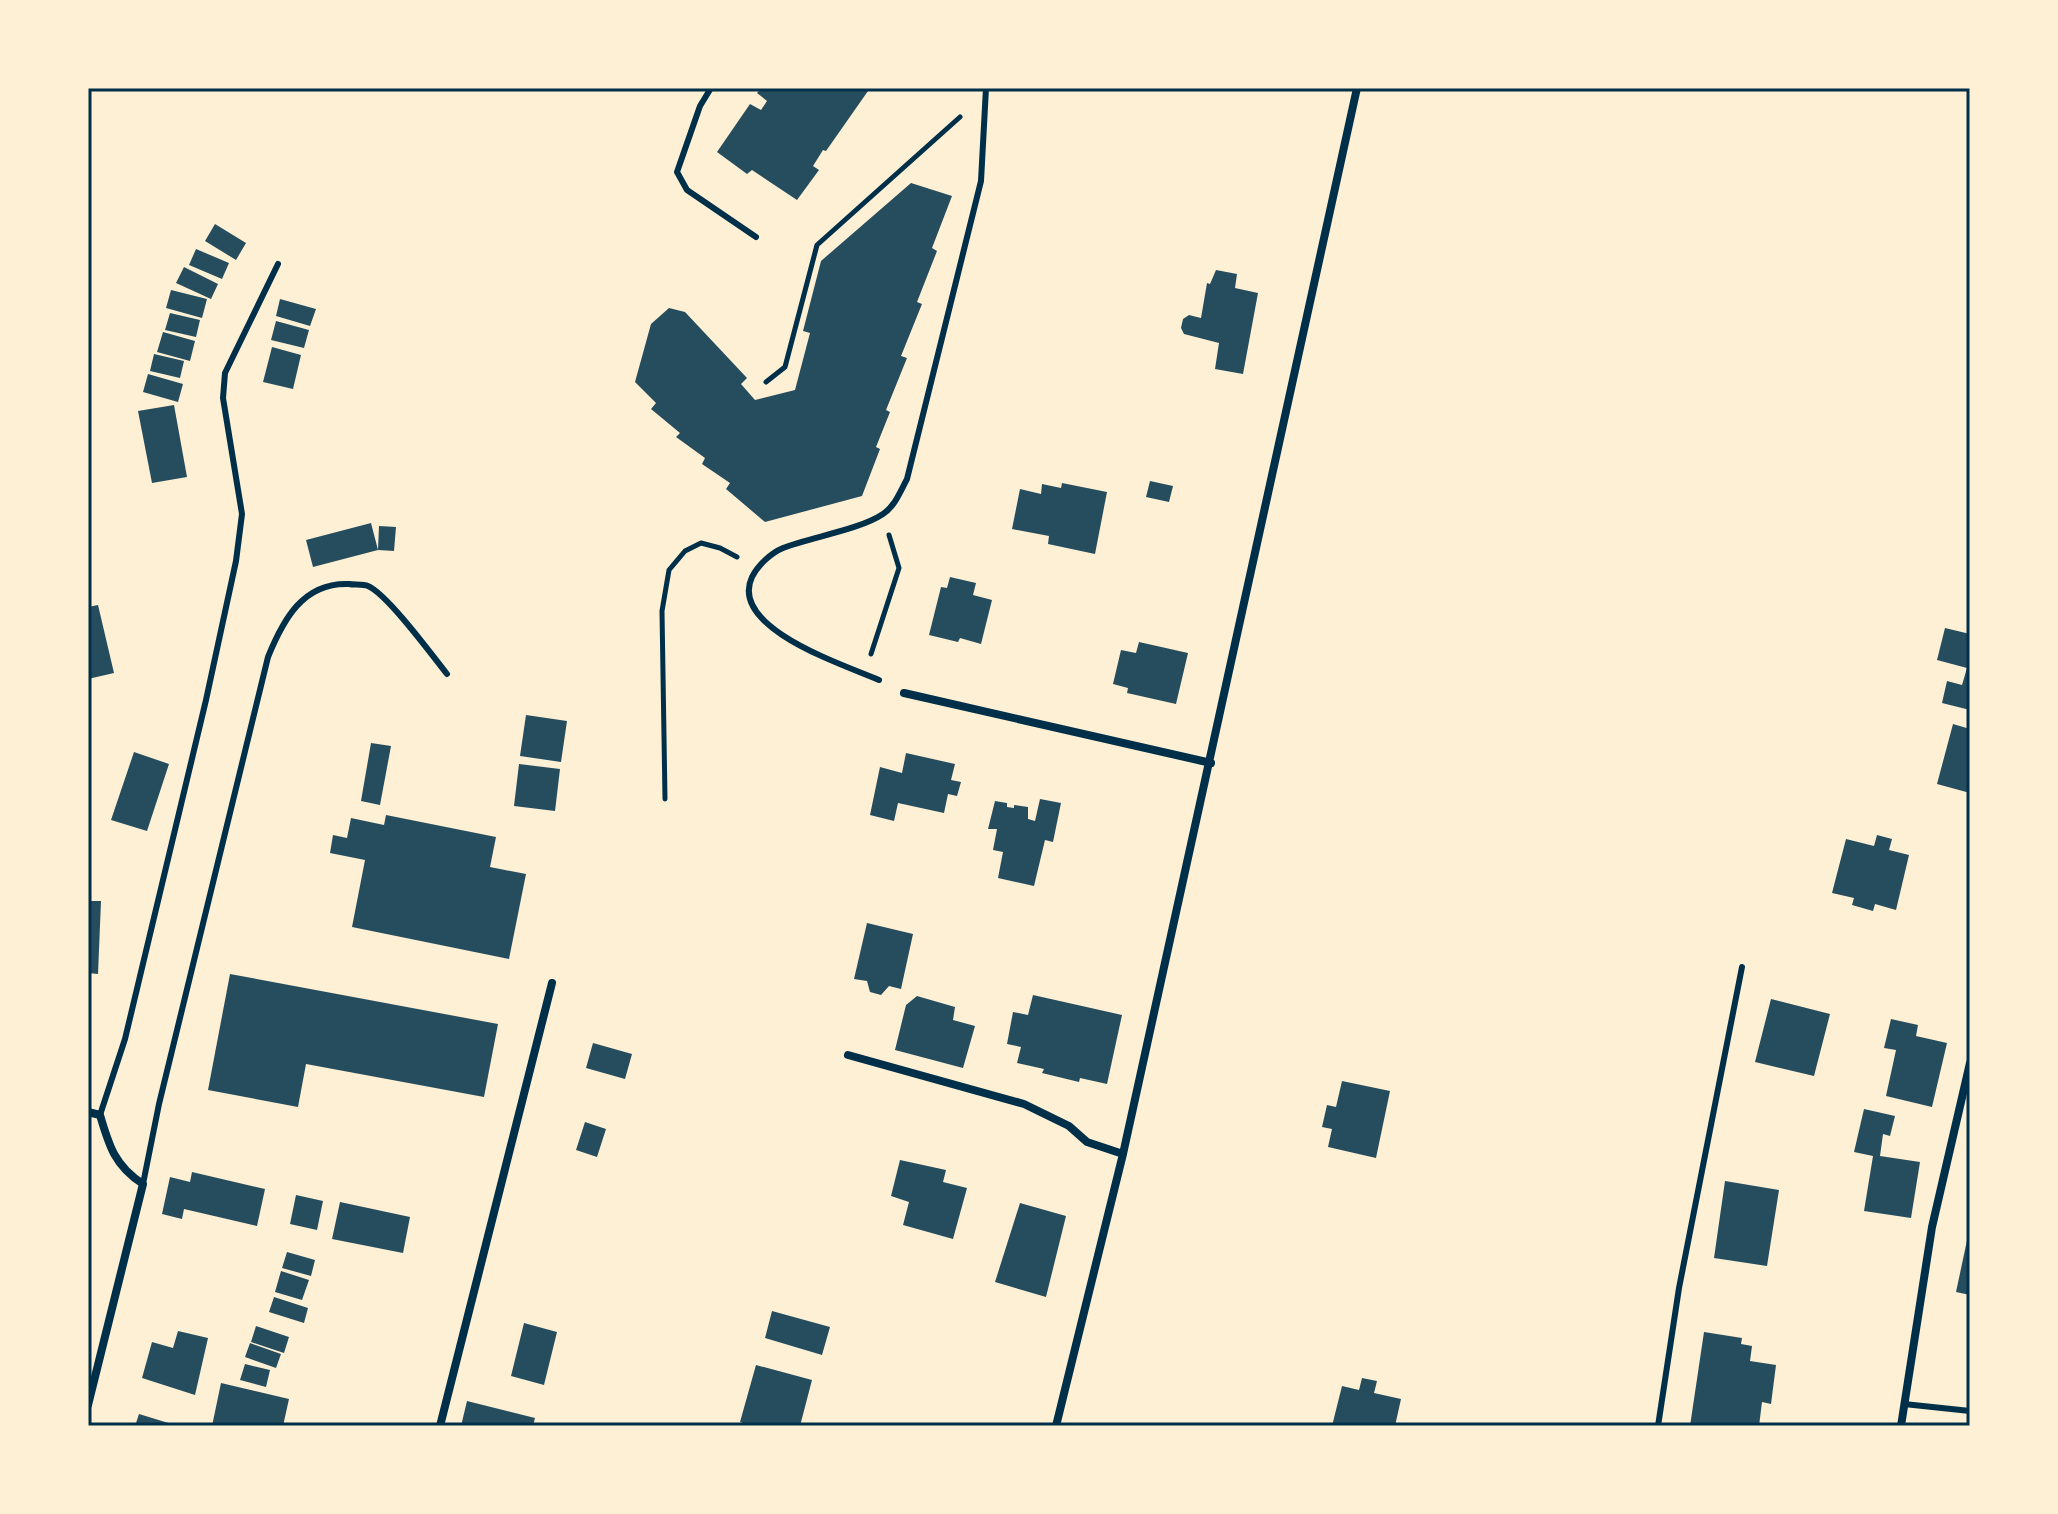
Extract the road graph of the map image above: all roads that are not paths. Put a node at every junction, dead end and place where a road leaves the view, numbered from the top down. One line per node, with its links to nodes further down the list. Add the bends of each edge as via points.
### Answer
1 (711, 88): 4 (lane, via 677,172 687,190)
2 (986, 88): 7 (lane, via 981,181 907,479 882,515 779,550 756,568 748,586 752,609 786,640)
3 (1357, 88): 9 (street)
4 (756, 237)
5 (278, 264): 15 (lane, via 225,373 223,398 242,514 236,561 125,1039)
6 (447, 674): 17 (lane, via 367,585 337,584 310,592 291,611 268,657)
7 (879, 680)
8 (904, 693): 9 (street)
9 (1211, 763): 16 (street)
10 (1742, 967): 23 (lane, via 1679,1288)
11 (552, 983): 21 (street)
12 (848, 1055): 16 (street, via 1024,1104 1069,1126 1087,1142)
13 (1970, 1063): 18 (street, via 1932,1227)
14 (88, 1112): 15 (street)
15 (100, 1115): 17 (street, via 108,1144 125,1173)
16 (1123, 1154): 22 (street)
17 (143, 1184): 19 (street)
18 (1904, 1404): 20 (lane); 24 (street)
19 (88, 1405)
20 (1970, 1411)
21 (440, 1426)
22 (1056, 1426)
23 (1658, 1426)
24 (1901, 1426)

